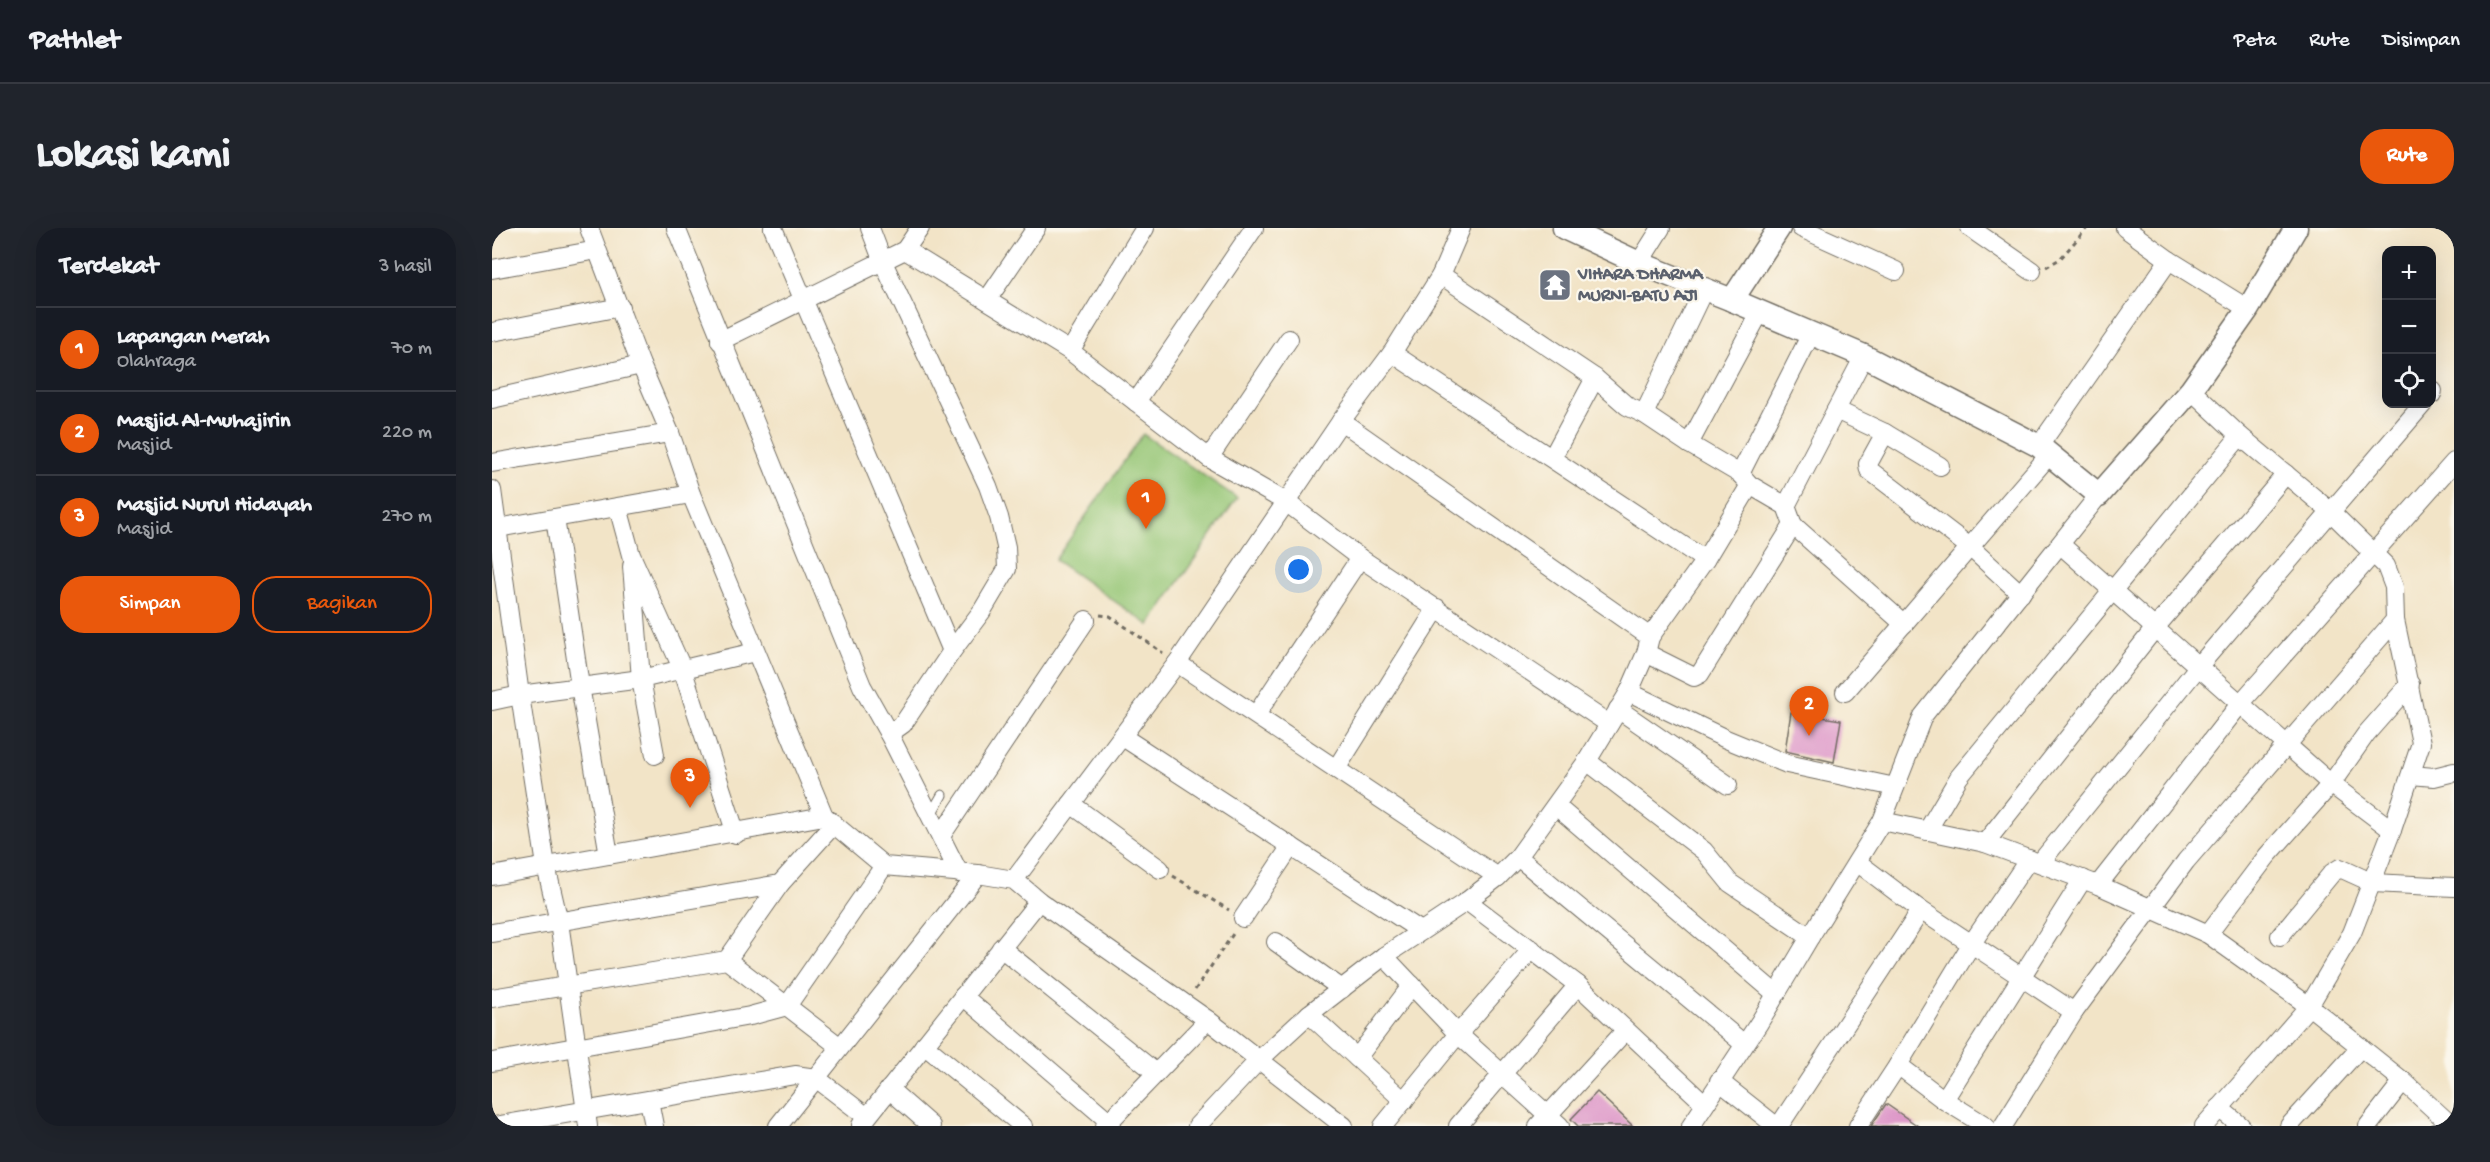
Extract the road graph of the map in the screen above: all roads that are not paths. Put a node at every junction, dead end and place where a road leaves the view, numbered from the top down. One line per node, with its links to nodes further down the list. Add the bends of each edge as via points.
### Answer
1 (589, 228): 17 (street)
2 (676, 228): 36 (street)
3 (773, 228): 27 (street)
4 (870, 228): 20 (street)
5 (920, 228): 18 (street)
6 (1036, 228): 28 (street)
7 (1145, 228): 37 (street)
8 (1254, 228): 44 (street)
9 (1461, 228): 25 (street)
10 (1564, 228): 21 (street)
11 (1661, 228): 21 (street)
12 (1779, 228): 29 (street)
13 (1801, 228): 23 (street)
14 (1970, 228): 24 (street)
15 (2125, 228): 19 (street)
16 (2296, 228): 31 (street)
17 (597, 250): 22 (street); 30 (street)
18 (905, 250): 20 (street); 28 (street)
19 (2169, 260): 31 (street); 53 (street)
20 (883, 262): 27 (street); 85 (street, via 988,486 1006,548 1007,569)
21 (1638, 263): 26 (street)
22 (492, 268)
23 (1896, 271)
24 (2032, 271)
25 (1441, 275): 38 (street); 41 (street)
26 (1704, 289): 29 (street); 47 (street)
27 (803, 300): 36 (street); 85 (street)
28 (987, 300): 37 (street)
29 (1732, 300): 32 (street)
30 (620, 307): 33 (street); 40 (street)
31 (2248, 309): 42 (street)
32 (1760, 312): 34 (street); 52 (street)
33 (492, 332)
34 (1811, 334): 39 (street); 60 (street)
35 (1289, 339): 54 (street)
36 (720, 340): 100 (street, via 862,686)
37 (1070, 351): 44 (street)
38 (1392, 353): 48 (street); 55 (street)
39 (1864, 356): 46 (street); 53 (street)
40 (641, 365): 43 (street); 49 (street)
41 (1595, 378): 47 (street, via 1627,406); 55 (street)
42 (2191, 390): 51 (street); 63 (street)
43 (492, 399)
44 (1136, 402): 54 (street)
45 (2419, 408): 67 (street)
46 (1836, 410): 50 (street); 65 (street)
47 (1644, 414): 52 (street)
48 (1341, 422): 64 (street); 84 (street)
49 (670, 433): 57 (street); 62 (street)
50 (1885, 433): 58 (street); 72 (street, via 1868,464 1869,470)
51 (2240, 436): 59 (street); 77 (street)
52 (1689, 444): 60 (street)
53 (2045, 450): 63 (street); 72 (street)
54 (1209, 458): 64 (street)
55 (1552, 458): 76 (street)
56 (2454, 462): 73 (street)
57 (492, 463)
58 (1940, 466)
59 (2286, 474): 67 (street); 83 (street)
60 (1745, 479): 65 (street); 76 (street)
61 (492, 490): 70 (street)
62 (691, 494): 66 (street); 86 (street)
63 (2099, 495): 71 (street)
64 (1286, 502): 75 (street); 87 (street)
65 (1786, 506): 69 (street)
66 (618, 507): 68 (street); 74 (street)
67 (2331, 512): 73 (street); 88 (street)
68 (555, 518): 70 (street); 92 (street)
69 (1793, 525): 82 (street); 84 (street, via 1700,674 1694,677)
70 (495, 529): 95 (street)
71 (2061, 545): 77 (street); 78 (street)
72 (1971, 548): 78 (street); 82 (street)
73 (2372, 552): 81 (street, via 2386,566 2394,587); 97 (street)
74 (631, 555): 89 (street); 90 (street)
75 (1360, 558): 79 (street); 98 (street)
76 (1705, 560): 84 (street)
77 (2112, 590): 83 (street); 118 (street, via 1959,777)
78 (2021, 594): 110 (street, via 1923,716)
79 (1437, 608): 99 (street); 105 (street)
80 (1086, 620): 120 (street)
81 (2395, 620): 91 (street); 102 (street)
82 (1904, 624): 94 (street)
83 (2155, 628): 88 (street); 121 (street)
84 (1648, 645): 93 (street)
85 (952, 651): 100 (street, via 903,724)
86 (755, 652): 89 (street); 115 (street)
87 (1177, 663): 98 (street); 101 (street)
88 (2199, 667): 97 (street); 125 (street)
89 (682, 669): 90 (street); 119 (street)
90 (641, 678): 92 (street); 103 (street)
91 (2410, 684): 107 (street, via 2421,743); 108 (street, via 2366,734)
92 (580, 686): 95 (street); 123 (street)
93 (1629, 692): 99 (street); 110 (street, via 1787,764)
94 (1845, 692)
95 (520, 695): 96 (street); 128 (street)
96 (492, 701)
97 (2240, 704): 102 (street); 134 (street)
98 (1256, 715): 105 (street)
99 (1614, 717): 104 (street); 109 (street)
100 (889, 734): 114 (street)
101 (1123, 737): 112 (street); 122 (street)
102 (2286, 745): 108 (street); 141 (street, via 2186,861)
103 (655, 755)
104 (1587, 761): 113 (street); 148 (street, via 1704,851 1730,883)
105 (1336, 769): 132 (street)
106 (2454, 772): 107 (street, via 2434,777)
107 (2411, 775): 117 (street)
108 (2331, 784): 117 (street); 146 (street, via 2267,856)
109 (1728, 785)
110 (1895, 787): 116 (street)
111 (942, 795): 114 (lane)
112 (1071, 804): 129 (street); 133 (street)
113 (1556, 806): 124 (street); 160 (street)
114 (930, 816): 120 (street)
115 (829, 820): 119 (street); 127 (street); 136 (street)
116 (1882, 821): 118 (street); 126 (street)
117 (2392, 830): 135 (street)
118 (1927, 831): 121 (street)
119 (736, 834): 123 (street)
120 (940, 836): 130 (street)
121 (1985, 843): 125 (street)
122 (1291, 846): 142 (street); 144 (street)
123 (609, 855): 128 (street)
124 (1518, 857): 132 (street); 170 (street)
125 (2035, 861): 134 (street); 150 (street)
126 (1857, 862): 140 (street); 148 (street)
127 (884, 866): 130 (street); 163 (street)
128 (546, 867): 131 (street); 143 (street)
129 (1160, 869)
130 (969, 873): 133 (street); 172 (street)
131 (492, 876)
132 (1498, 877): 139 (street)
133 (1014, 880): 138 (street)
134 (2091, 882): 141 (street); 155 (street)
135 (2373, 883): 137 (street); 147 (street, via 2340,868); 164 (street, via 2352,933)
136 (780, 884): 143 (street); 154 (street)
137 (2454, 887)
138 (1039, 900): 151 (street); 167 (street)
139 (1467, 901): 144 (street); 152 (street)
140 (1919, 909): 150 (street); 205 (street)
141 (2150, 910): 146 (street); 165 (street)
142 (1243, 918)
143 (559, 922): 145 (street); 158 (street)
144 (1421, 931): 153 (street)
145 (492, 933)
146 (2208, 934): 164 (street)
147 (2280, 936)
148 (1810, 937): 160 (street)
149 (1276, 942): 159 (street)
150 (1972, 943): 155 (street); 178 (street)
151 (1001, 948): 161 (street); 179 (street)
152 (1532, 949): 157 (street); 169 (street)
153 (1384, 956): 156 (street); 159 (street)
154 (728, 960): 158 (street); 163 (street)
155 (2021, 976): 165 (street); 186 (street)
156 (1412, 985): 169 (street); 175 (street)
157 (1578, 985): 168 (street); 180 (street)
158 (569, 987): 162 (street); 174 (street)
159 (1342, 989): 166 (street)
160 (1776, 994): 170 (street)
161 (963, 996): 171 (street); 194 (street)
162 (492, 998)
163 (787, 1006): 172 (street); 174 (street)
164 (2309, 1006): 173 (street); 189 (street)
165 (2074, 1011): 208 (street)
166 (1309, 1014): 175 (street); 176 (street)
167 (1208, 1020): 176 (street); 179 (street)
168 (1625, 1031): 188 (street); 192 (street)
169 (1458, 1034): 180 (street); 187 (street)
170 (1744, 1044): 182 (street)
171 (924, 1045): 184 (street); 199 (street)
172 (840, 1047): 181 (street)
173 (2361, 1047): 183 (street); 211 (street)
174 (577, 1048): 177 (street); 190 (street)
175 (1357, 1058): 187 (street)
176 (1258, 1061): 200 (street); 201 (street)
177 (492, 1062)
178 (1898, 1065): 186 (street); 206 (street)
179 (1155, 1072): 194 (street)
180 (1502, 1075): 192 (street); 203 (street)
181 (816, 1078): 185 (street, via 795,1075); 191 (street); 197 (street)
182 (1719, 1081): 188 (street); 205 (street)
183 (2403, 1081): 212 (street); 213 (street)
184 (889, 1089): 191 (street); 198 (street)
185 (649, 1100): 190 (street); 196 (street)
186 (1944, 1100): 207 (street)
187 (1404, 1101): 202 (street)
188 (1705, 1104): 204 (street)
189 (2219, 1108): 209 (street); 210 (street)
190 (587, 1118): 193 (street)
191 (863, 1121)
192 (1548, 1123)
193 (521, 1124): 195 (street)
194 (1108, 1124)
195 (494, 1126)
196 (654, 1126)
197 (778, 1126)
198 (931, 1126)
199 (1023, 1126)
200 (1197, 1126)
201 (1344, 1126)
202 (1383, 1126)
203 (1458, 1126)
204 (1691, 1126)
205 (1777, 1126)
206 (1858, 1126)
207 (1986, 1126)
208 (2003, 1126)
209 (2204, 1126)
210 (2241, 1126)
211 (2289, 1126)
212 (2368, 1126)
213 (2452, 1126)

